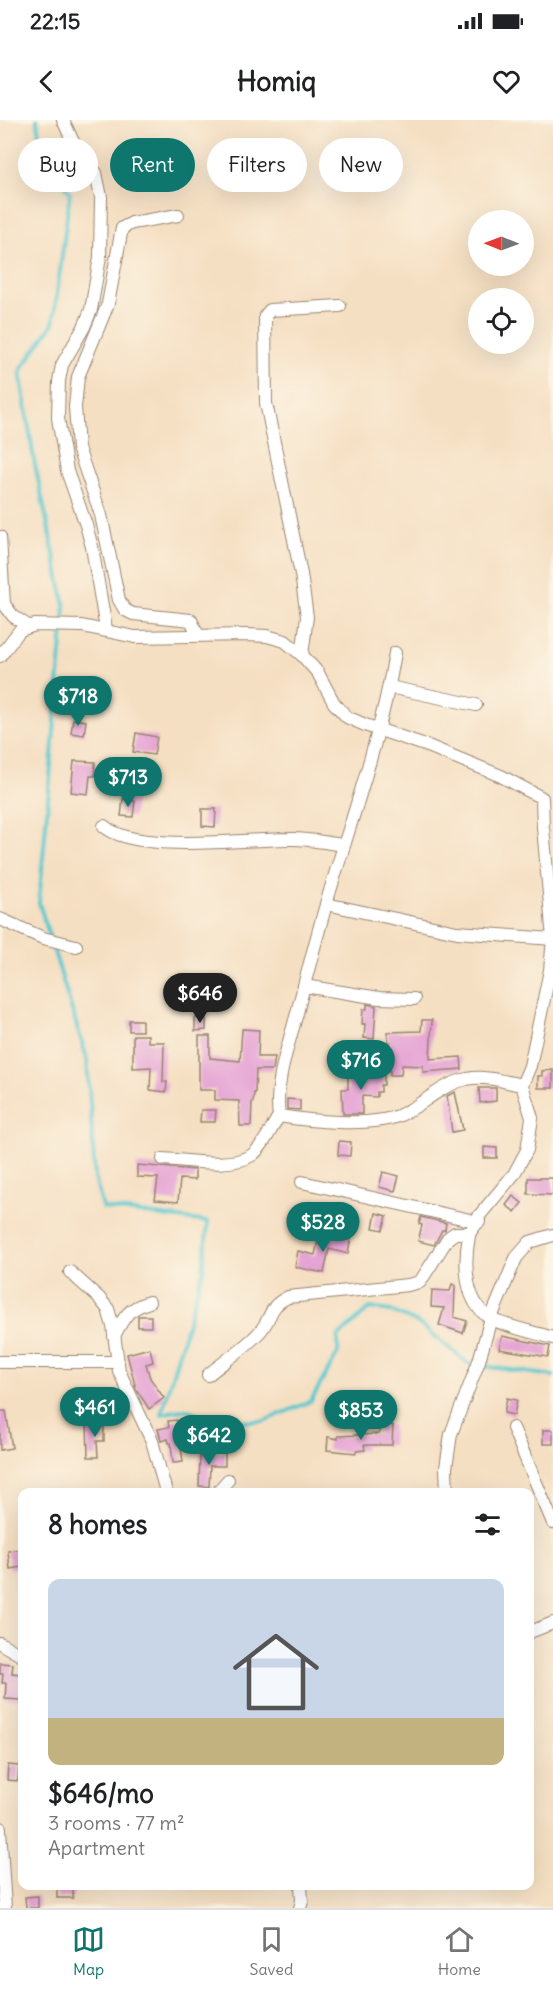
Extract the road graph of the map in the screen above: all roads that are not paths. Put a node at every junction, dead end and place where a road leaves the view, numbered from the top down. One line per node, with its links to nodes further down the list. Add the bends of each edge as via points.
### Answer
1 (63, 120): 6 (street, via 74,144 96,173 101,197 99,257 91,310 62,365 57,418 67,471 89,536)
2 (178, 215): 7 (street, via 122,228 108,304 78,377 76,430 78,448 101,515 119,600 133,614 192,620)
3 (340, 306): 9 (street, via 270,310 265,316 266,403 307,617)
4 (0, 537): 5 (street, via 4,604)
5 (28, 626): 6 (street); 10 (street, via 20,630)
6 (106, 629): 7 (street, via 135,637)
7 (198, 635): 9 (street, via 267,636 285,641)
8 (395, 653): 11 (street)
9 (302, 655): 13 (street, via 347,717)
10 (0, 656)
11 (389, 687): 12 (street); 13 (street)
12 (476, 705)
13 (380, 729): 14 (street); 16 (street)
14 (548, 797): 18 (street, via 543,827)
15 (104, 826): 16 (street, via 112,834 133,839 187,843 292,838)
16 (344, 845): 17 (street)
17 (326, 904): 20 (street, via 457,932); 22 (street)
18 (551, 906): 20 (street)
19 (0, 920): 21 (street, via 43,938)
20 (553, 939): 24 (street, via 530,1066)
21 (76, 946)
22 (304, 986): 23 (street, via 379,998); 25 (street, via 280,1083)
23 (414, 999)
24 (522, 1085): 25 (street, via 468,1079 454,1083 398,1116 376,1120); 28 (street, via 532,1118 527,1150 514,1174 479,1216)
25 (279, 1116): 26 (street, via 260,1146 246,1158 223,1163)
26 (163, 1159)
27 (302, 1182): 28 (street)
28 (479, 1222): 29 (street)
29 (469, 1233): 33 (street, via 469,1290 480,1309); 38 (street, via 455,1233 448,1238 420,1282 288,1297 270,1311 263,1329)
30 (553, 1235): 33 (street, via 530,1242 516,1258)
31 (70, 1272): 34 (street, via 108,1309)
32 (149, 1302): 34 (street, via 125,1314)
33 (491, 1318): 35 (street); 43 (street, via 451,1434)
34 (114, 1338): 37 (street)
35 (553, 1338)
36 (0, 1362): 37 (street)
37 (118, 1362): 41 (street, via 152,1441)
38 (208, 1375)
39 (513, 1428): 44 (street)
40 (228, 1480): 42 (street)
41 (165, 1488)
42 (221, 1488)
43 (447, 1488)
44 (553, 1523)
45 (553, 1623): 46 (street)
46 (534, 1630)
47 (0, 1643): 48 (street)
48 (18, 1654)
49 (0, 1828): 51 (street)
50 (301, 1890): 52 (street)
51 (5, 1908)
52 (300, 1908)

